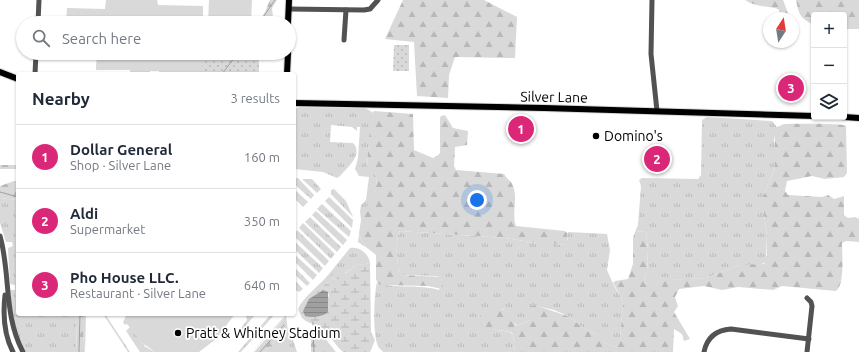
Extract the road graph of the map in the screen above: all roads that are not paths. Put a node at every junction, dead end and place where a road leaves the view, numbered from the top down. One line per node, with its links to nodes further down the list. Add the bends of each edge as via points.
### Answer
1 (39, 0): 7 (street)
2 (289, 0): 5 (main road)
3 (378, 0): 6 (street, via 364,10)
4 (652, 0): 17 (street, via 651,54)
5 (289, 9): 6 (street); 8 (main road)
6 (346, 10): 9 (street)
7 (38, 16)
8 (288, 16)
9 (344, 40)
10 (36, 60): 13 (street)
11 (288, 60): 14 (main road)
12 (0, 72): 15 (main road)
13 (35, 72)
14 (287, 72)
15 (16, 78)
16 (296, 104): 17 (main road, Silver Lane)
17 (657, 112): 18 (main road, Silver Lane)
18 (811, 116)
19 (847, 117): 20 (main road)
20 (859, 118)
21 (0, 236): 22 (street)
22 (6, 284): 25 (street, via 4,306 7,336); 26 (street, via 13,326)
23 (807, 298): 24 (street, via 812,306)
24 (808, 339): 27 (street, via 731,328 714,334); 28 (street)
25 (13, 352)
26 (23, 352)
27 (704, 352)
28 (807, 352)

